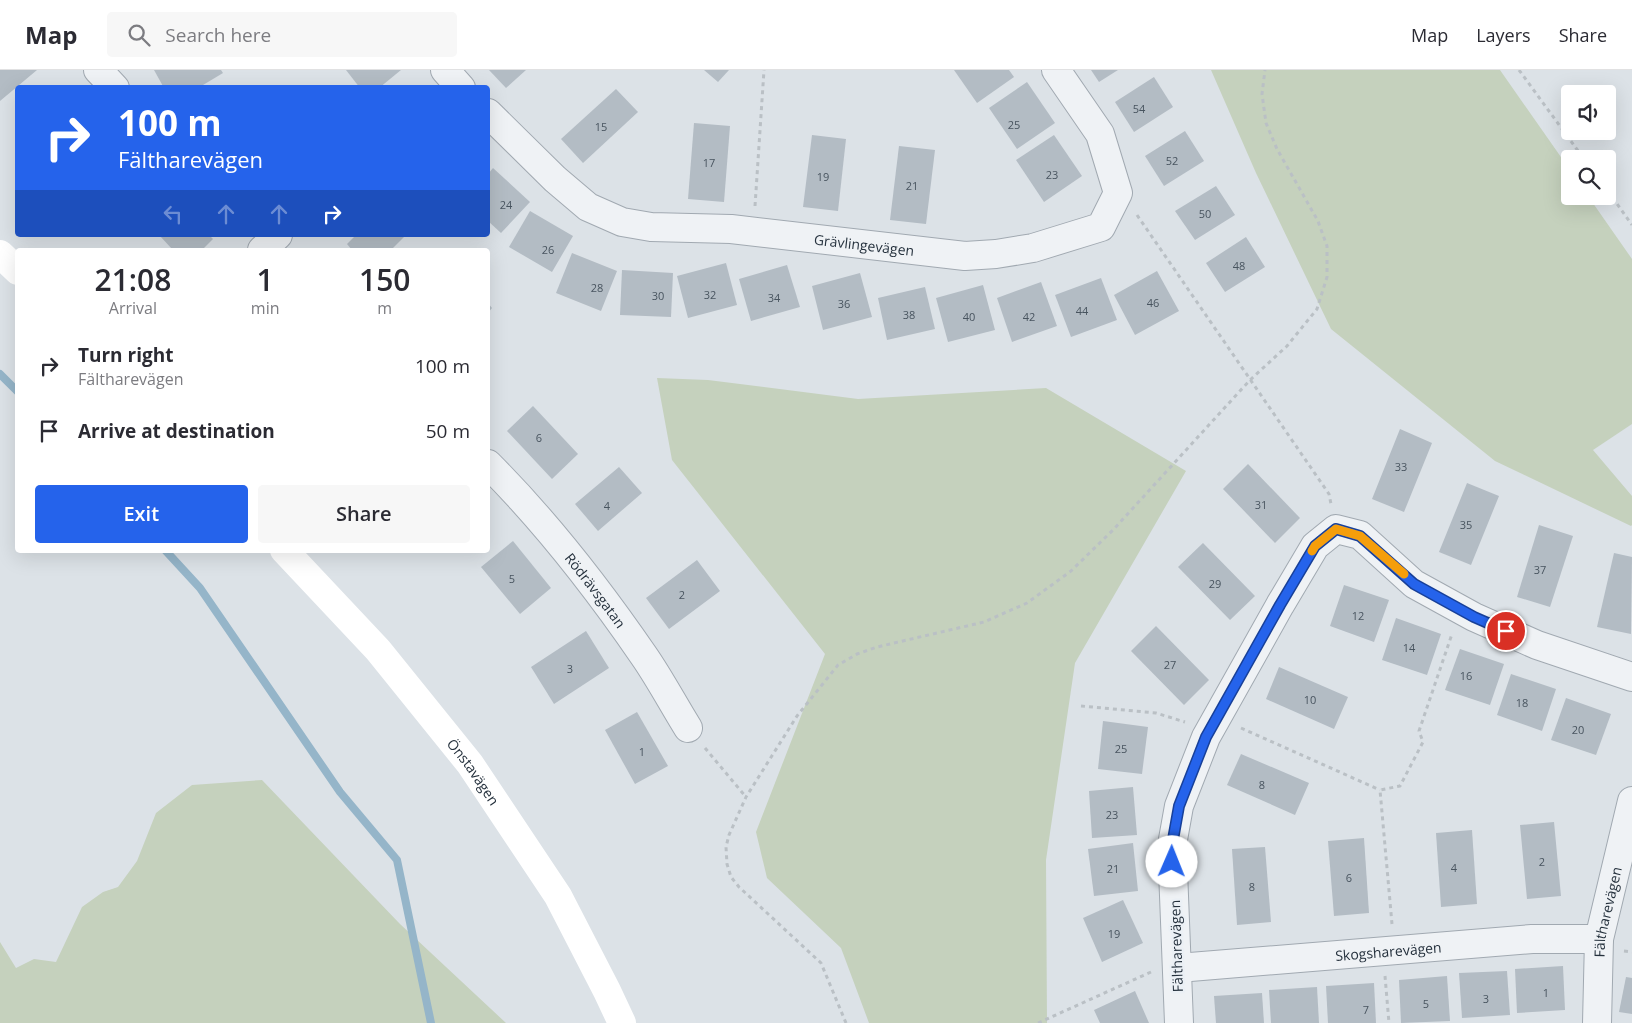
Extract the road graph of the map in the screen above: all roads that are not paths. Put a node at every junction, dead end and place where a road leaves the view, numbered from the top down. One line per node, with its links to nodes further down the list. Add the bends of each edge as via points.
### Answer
1 (98, 70): 3 (street)
2 (1056, 70): 4 (street, Grävlingevägen, via 1100,134 1118,193 1101,227 1033,248 996,254 965,256 731,229 651,227 622,222 588,208)
3 (112, 85)
4 (490, 115)
5 (0, 254): 6 (street)
6 (15, 269)
7 (490, 466): 10 (street, Rödrävsgatan, via 569,556 644,657)
8 (287, 553): 14 (street, Önstavägen, via 378,650 470,764 558,896)
9 (1632, 677): 13 (street, Fältharevägen, via 1537,646 1460,610 1414,584 1360,536 1336,529 1315,546 1280,605 1206,737 1179,806 1172,845)
10 (688, 728)
11 (1632, 801): 12 (street, Fältharevägen)
12 (1600, 939): 13 (street, Skogsharevägen, via 1532,939); 16 (street, Fältharevägen)
13 (1178, 968): 15 (street, Fältharevägen)
14 (622, 1023)
15 (1179, 1023)
16 (1596, 1023)

